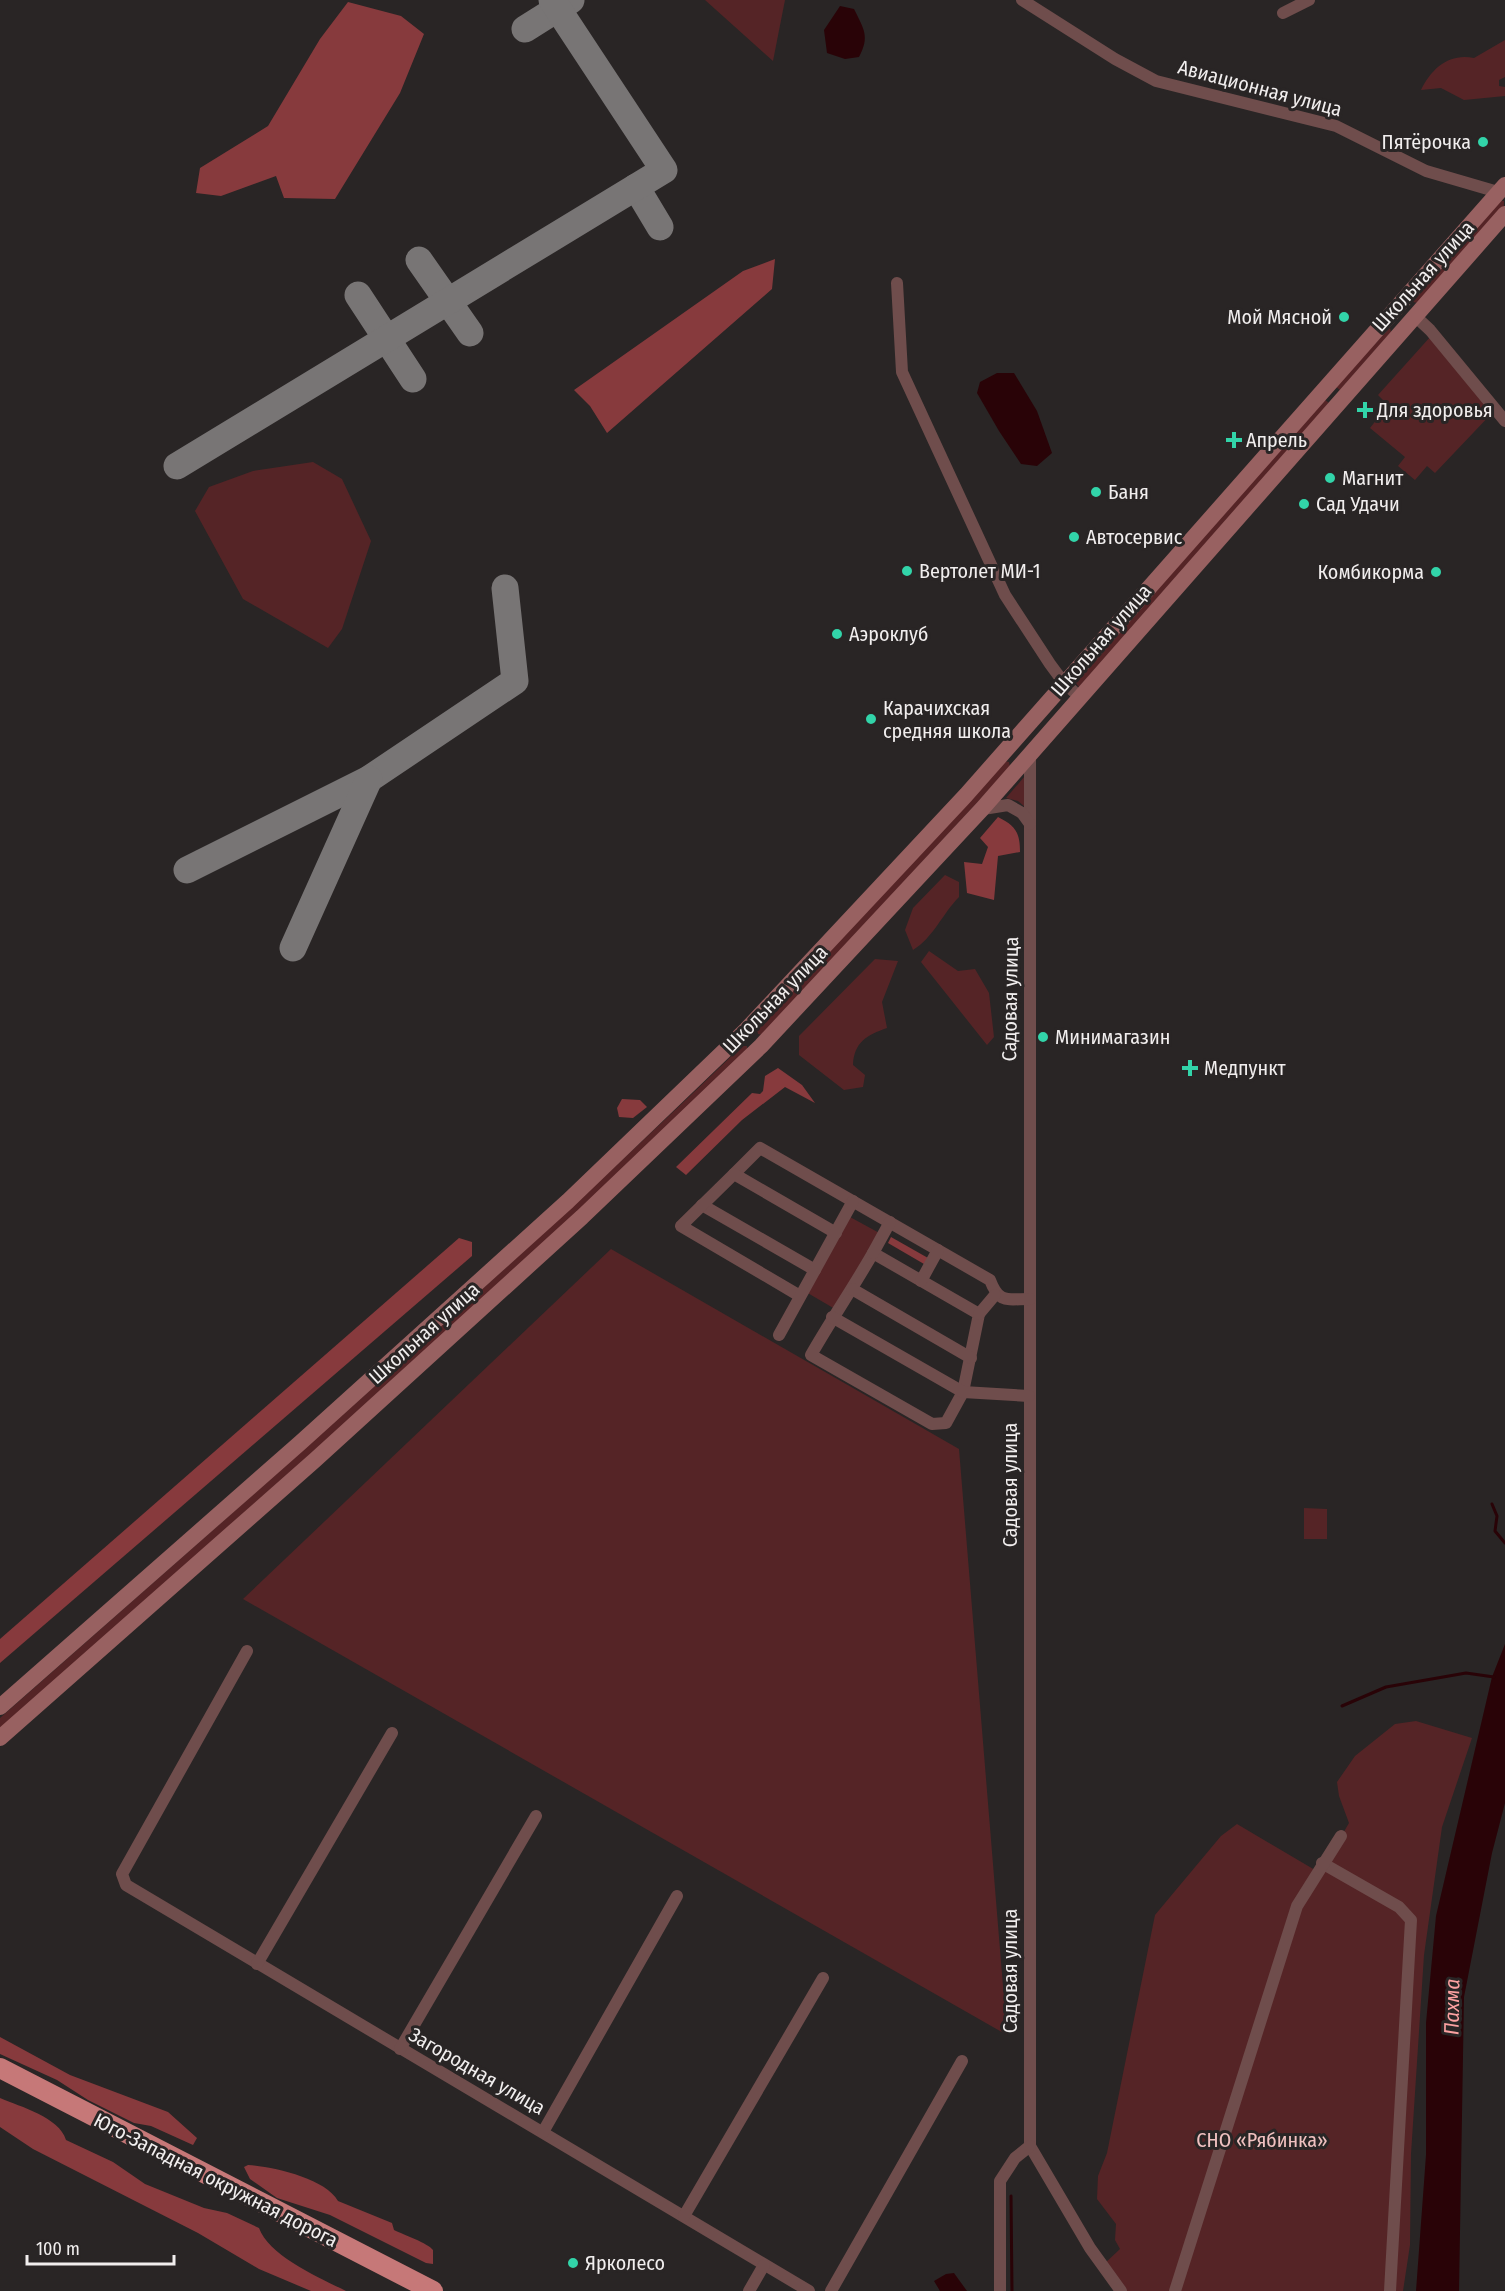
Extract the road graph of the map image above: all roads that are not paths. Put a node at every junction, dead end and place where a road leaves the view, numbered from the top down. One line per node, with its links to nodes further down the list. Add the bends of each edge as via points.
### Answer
1 (1022, 0): 4 (street, Авиационная улица, via 1156,81 1336,126 1426,171)
2 (1310, 0): 3 (street)
3 (1283, 13)
4 (1503, 192): 7 (main road, Школьная улица)
5 (1505, 214): 8 (main road, Школьная улица)
6 (897, 283): 10 (street, Школьная улица, via 902,372 1005,594)
7 (1400, 303): 8 (main road); 10 (main road, Школьная улица)
8 (1415, 316): 9 (street); 11 (main road, Школьная улица)
9 (1505, 421)
10 (1064, 683): 11 (street, Школьная улица); 12 (main road, Школьная улица)
11 (1080, 697): 13 (main road, Школьная улица)
12 (1014, 740): 13 (main road); 16 (main road, Школьная улица, via 865,906)
13 (1030, 754): 14 (main road, Школьная улица); 15 (street, Садовая улица)
14 (981, 809): 15 (street, via 1008,805 1022,813); 17 (main road, Школьная улица)
15 (1030, 824): 30 (street, Садовая улица)
16 (746, 1030): 17 (main road); 38 (main road, Школьная улица, via 630,1144 413,1341)
17 (761, 1046): 40 (main road, Школьная улица, via 582,1217 333,1445)
18 (734, 1174): 19 (street, via 760,1148); 20 (street); 22 (street)
19 (853, 1201): 21 (street); 22 (street)
20 (702, 1205): 25 (street); 29 (street, via 681,1226)
21 (890, 1222): 23 (street); 24 (street)
22 (836, 1233): 25 (street)
23 (938, 1250): 26 (street); 28 (street, via 990,1280)
24 (873, 1253): 26 (street); 27 (street)
25 (814, 1270): 29 (street)
26 (921, 1281): 31 (street)
27 (852, 1289): 32 (street); 34 (street)
28 (995, 1295): 30 (street, via 1002,1299); 31 (street)
29 (800, 1296): 33 (street)
30 (1030, 1299): 36 (street, Садовая улица)
31 (979, 1314): 34 (street)
32 (832, 1317): 35 (street); 35 (street, via 811,1355 932,1424 946,1423)
33 (779, 1335)
34 (971, 1358): 35 (street)
35 (963, 1392): 36 (street)
36 (1029, 1396): 52 (street, Садовая улица)
37 (247, 1651): 45 (street, Загородная улица, via 122,1874 126,1884)
38 (0, 1707)
39 (392, 1733): 45 (street)
40 (0, 1738)
41 (536, 1816): 47 (street)
42 (1341, 1836): 43 (street)
43 (1322, 1863): 62 (street, via 1297,1906); 63 (street, via 1399,1907 1411,1920)
44 (677, 1896): 51 (street)
45 (257, 1964): 47 (street, Загородная улица)
46 (822, 1978): 53 (street)
47 (399, 2049): 51 (street, Загородная улица)
48 (962, 2061): 59 (street)
49 (0, 2068): 56 (highway, Юго-Западная окружная дорога)
50 (0, 2080): 55 (highway, Юго-Западная окружная дорога)
51 (543, 2132): 53 (street, Загородная улица)
52 (1030, 2146): 60 (street, via 1015,2158 1000,2181); 61 (street, via 1090,2248)
53 (684, 2216): 54 (street, Загородная улица)
54 (764, 2265): 57 (street); 58 (street, Загородная улица)
55 (411, 2291)
56 (433, 2291)
57 (749, 2291)
58 (809, 2291)
59 (831, 2291)
60 (1000, 2291)
61 (1121, 2291)
62 (1175, 2291)
63 (1390, 2291)

